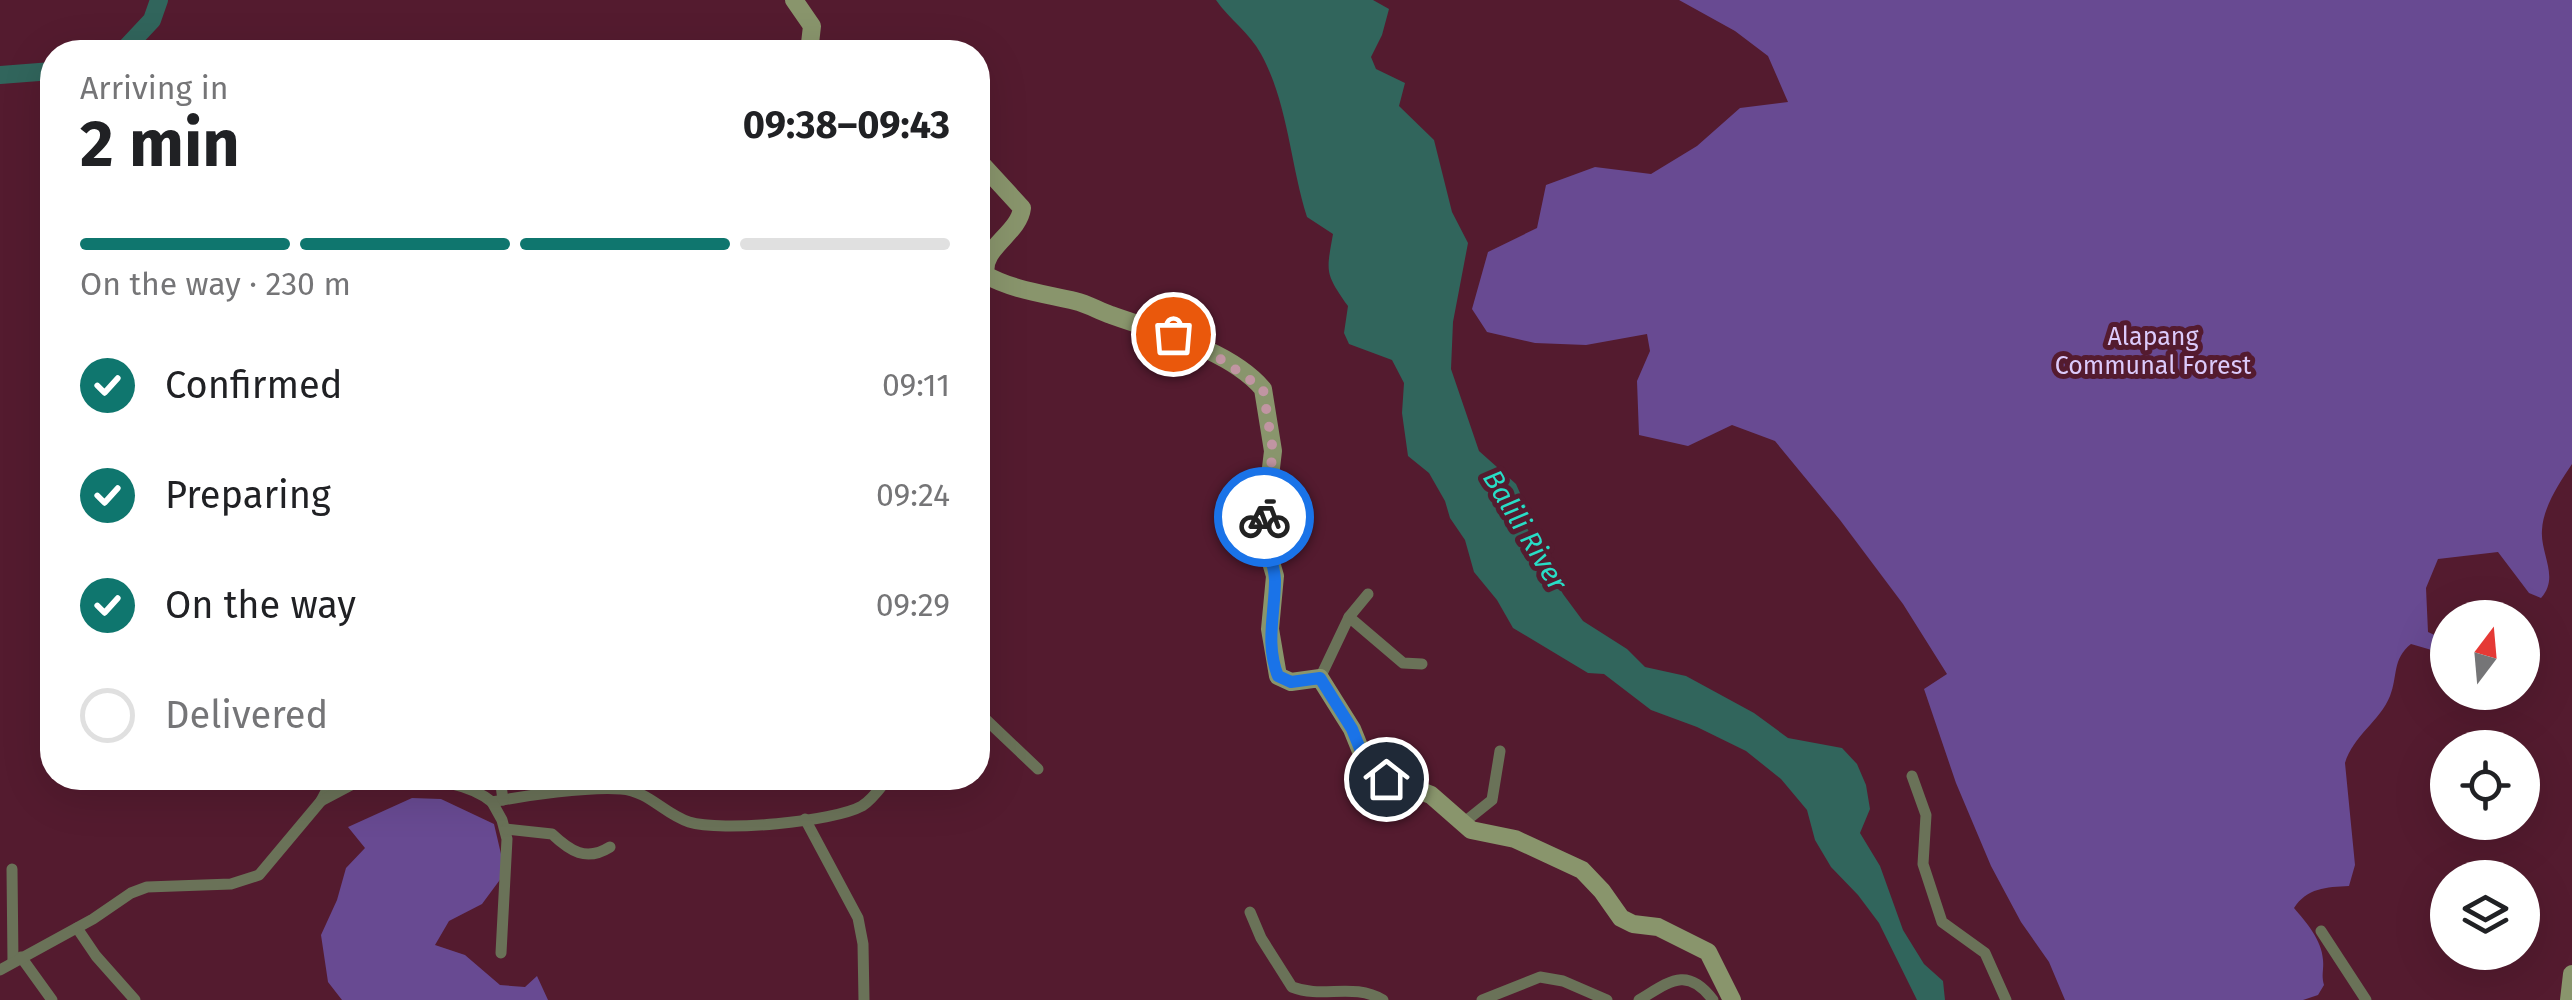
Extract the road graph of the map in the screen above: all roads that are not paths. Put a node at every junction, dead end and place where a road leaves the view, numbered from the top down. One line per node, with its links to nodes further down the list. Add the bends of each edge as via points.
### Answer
1 (794, 0): 2 (street, via 812,26)
2 (810, 40)
3 (990, 173): 4 (street, via 1022,208 1020,220)
4 (990, 255)
5 (990, 276): 9 (street, via 1173,334 1263,389 1273,451 1263,535 1275,576 1274,667 1283,681)
6 (1368, 594): 7 (street)
7 (1349, 617): 8 (street, via 1403,663); 9 (street)
8 (1422, 664)
9 (1320, 678): 24 (street, via 1367,766 1431,795)
10 (990, 723): 12 (street)
11 (1500, 751): 24 (street, via 1492,800)
12 (1038, 769)
13 (1912, 776): 44 (street, via 1926,815 1921,854 1942,922 1985,953)
14 (328, 790): 22 (street)
15 (343, 790): 22 (street)
16 (471, 790): 21 (street)
17 (498, 790): 21 (street)
18 (603, 790): 21 (street)
19 (628, 790): 23 (street, via 703,826)
20 (878, 790): 23 (street, via 866,804)
21 (497, 801): 25 (street)
22 (321, 802): 29 (street, via 259,875 231,884 148,887)
23 (805, 819): 37 (street, via 858,918)
24 (1462, 824): 43 (street, via 1574,866 1590,876 1621,918 1658,927 1708,952)
25 (506, 829): 26 (street, via 548,832 580,854); 31 (street)
26 (610, 847)
27 (12, 868): 32 (street)
28 (1250, 912): 38 (street, via 1292,987 1359,990)
29 (77, 928): 32 (street); 36 (street)
30 (2322, 931): 45 (street)
31 (501, 953)
32 (17, 960): 33 (street); 35 (street)
33 (0, 970)
34 (2572, 974): 46 (street)
35 (52, 1000)
36 (135, 1000)
37 (864, 1000)
38 (1383, 1000)
39 (1482, 1000): 40 (street, via 1540,977)
40 (1607, 1000)
41 (1639, 1000): 42 (street, via 1684,979)
42 (1713, 1000)
43 (1732, 1000)
44 (2006, 1000)
45 (2366, 1000)
46 (2569, 1000)

